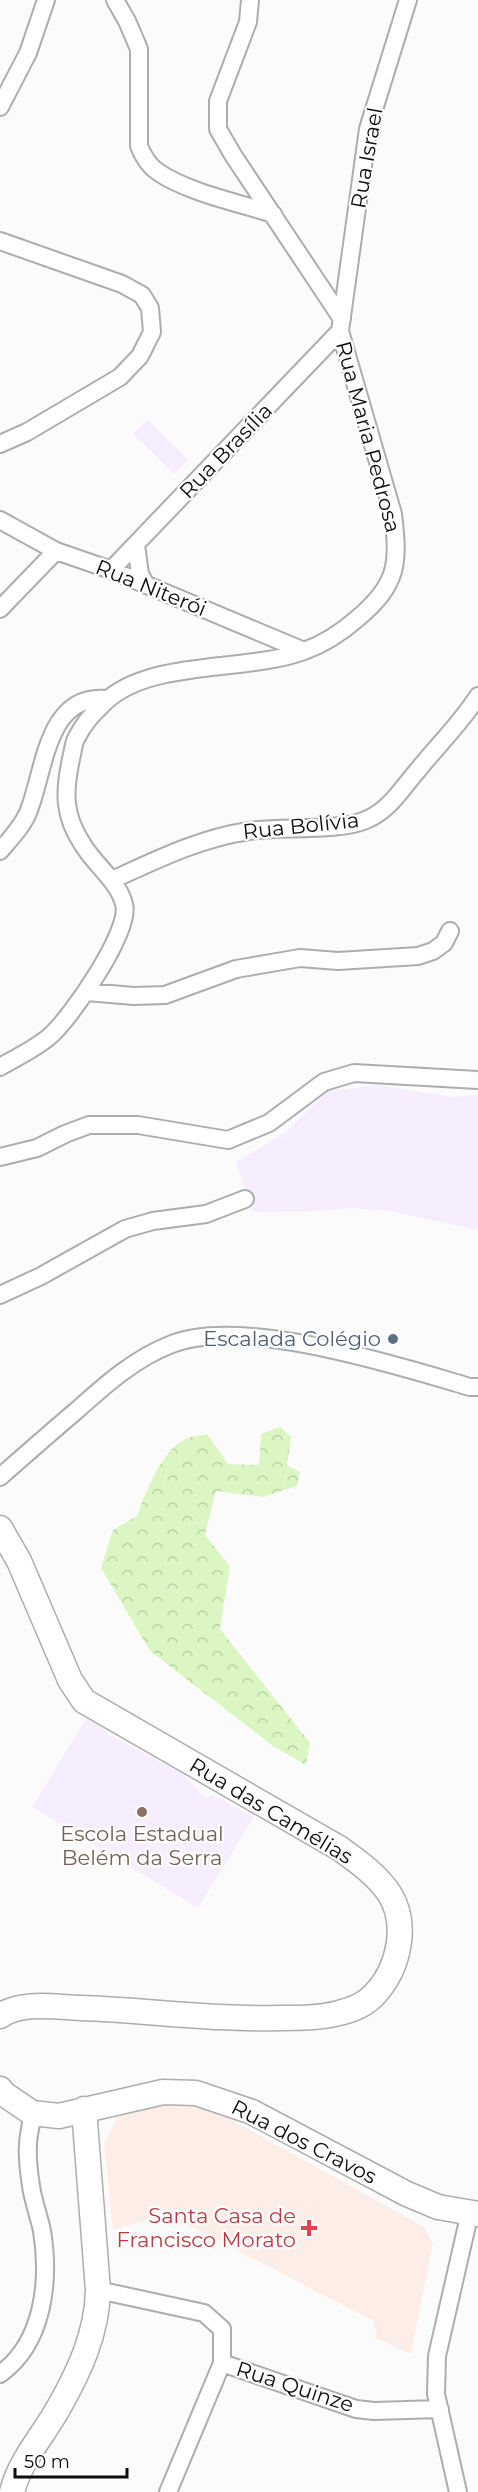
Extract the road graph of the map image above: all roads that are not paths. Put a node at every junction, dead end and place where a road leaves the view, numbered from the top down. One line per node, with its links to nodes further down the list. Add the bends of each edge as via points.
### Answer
1 (46, 0): 5 (street, via 28,53)
2 (115, 0): 6 (street, via 139,49 139,146 144,157 156,171 178,183)
3 (250, 0): 6 (street, Rua Maria Pedrosa, via 248,22 218,101 218,129)
4 (408, 0): 8 (street, Rua Israel, via 368,129)
5 (0, 107)
6 (273, 214): 8 (street, Rua Maria Pedrosa)
7 (0, 241): 9 (street, via 122,284 142,295 150,309 152,332 140,357 120,377)
8 (341, 325): 11 (street, Rua Brasília); 16 (street, Rua Maria Pedrosa, via 393,514 396,559 394,574 374,605 341,633)
9 (0, 444)
10 (0, 520): 12 (street, Rua Niterói)
11 (136, 545): 13 (street, Rua Brasília); 14 (street, via 140,574)
12 (56, 551): 13 (street, Rua Niterói); 15 (street)
13 (111, 570): 14 (street, Rua Niterói)
14 (146, 585): 16 (street, Rua Niterói)
15 (0, 609)
16 (304, 651): 18 (street, Rua Maria Pedrosa, via 134,682)
17 (478, 696): 20 (street, Rua Bolívia, via 466,716 388,807 366,820 215,838)
18 (107, 699): 19 (street, via 90,698 67,712 54,729 29,811); 20 (street, Rua Maria Pedrosa, via 75,739 65,801 83,846)
19 (0, 852)
20 (112, 880): 22 (street, Rua Maria Pedrosa, via 125,905 123,921)
21 (450, 931): 22 (street, via 444,943 418,956 338,961 300,958 237,969 165,995)
22 (87, 992): 23 (street, Rua Maria Pedrosa, via 51,1035)
23 (0, 1067)
24 (478, 1080): 25 (street, via 354,1073 324,1082 269,1124 228,1140 138,1125 89,1125 37,1148)
25 (0, 1157)
26 (245, 1199): 27 (street, via 206,1214 125,1229)
27 (0, 1295)
28 (478, 1387): 29 (street, via 304,1344 207,1335 173,1343 114,1378)
29 (0, 1477)
30 (0, 1528): 31 (main road, Rua das Camélias, via 19,1561 70,1680 84,1701 339,1848 371,1871 389,1894 402,1932 385,1981 360,2005 339,2013 254,2019 48,2006)
31 (3, 2011)
32 (0, 2089): 34 (main road, Rua dos Cravos)
33 (84, 2109): 34 (main road, Rua dos Cravos, via 59,2116); 35 (main road, Rua dos Cravos, via 163,2092 196,2093 252,2112 407,2194 438,2207); 36 (main road)
34 (32, 2113): 38 (street, via 28,2164 42,2231 46,2282 25,2349)
35 (474, 2213): 39 (street, via 437,2356 435,2394)
36 (98, 2290): 37 (street, via 204,2313 222,2329); 40 (main road, via 89,2348 59,2407 16,2476)
37 (222, 2363): 39 (street, Rua Quinze, via 356,2409); 41 (street)
38 (0, 2374)
39 (440, 2409): 42 (street)
40 (12, 2492)
41 (168, 2492)
42 (458, 2492)

